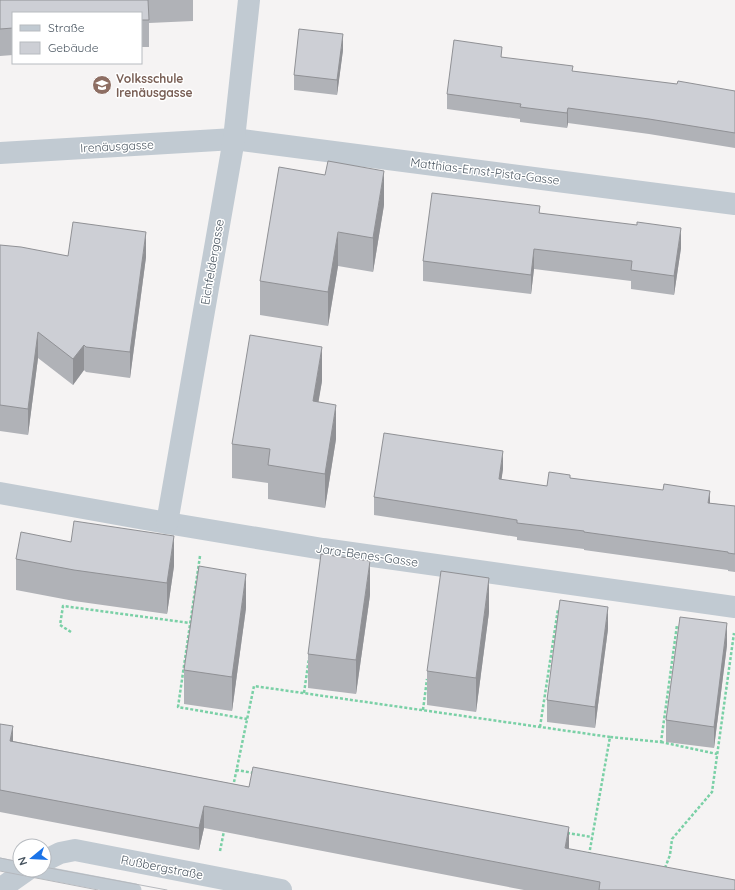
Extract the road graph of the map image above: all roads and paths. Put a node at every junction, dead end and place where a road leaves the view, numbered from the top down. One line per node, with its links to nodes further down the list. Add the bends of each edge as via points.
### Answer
1 (249, 0): 2 (street, Eichfeldergasse)
2 (234, 139): 3 (street, Irenäusgasse); 4 (street, Matthias-Ernst-Pista-Gasse); 6 (street, Eichfeldergasse)
3 (0, 153)
4 (735, 204)
5 (0, 493): 6 (street, Jara-Benes-Gasse)
6 (167, 523): 9 (street, Jara-Benes-Gasse, via 323,549)
7 (201, 553): 11 (path)
8 (559, 605): 19 (path)
9 (735, 607)
10 (678, 622): 21 (path)
11 (190, 623): 13 (path, via 63,606 60,625); 18 (path, via 178,707)
12 (735, 629): 22 (path)
13 (71, 632)
14 (309, 655): 16 (path)
15 (428, 672): 17 (path)
16 (304, 693): 17 (path); 18 (path, via 254,686)
17 (423, 710): 19 (path)
18 (247, 719): 23 (path)
19 (540, 727): 20 (path)
20 (610, 737): 21 (path); 28 (path)
21 (661, 742): 22 (path)
22 (717, 754): 34 (path, via 712,792 672,838)
23 (236, 770): 24 (path); 25 (path)
24 (260, 774)
25 (231, 794)
26 (224, 831): 29 (path)
27 (562, 832): 28 (path)
28 (592, 837): 31 (path)
29 (220, 852)
30 (52, 856): 39 (street, Rußbergstraße, via 75,850)
31 (588, 861)
32 (0, 864): 33 (lane)
33 (12, 866)
34 (665, 870)
35 (52, 874): 38 (lane)
36 (16, 878): 37 (street)
37 (0, 889)
38 (136, 890)
39 (281, 890)

